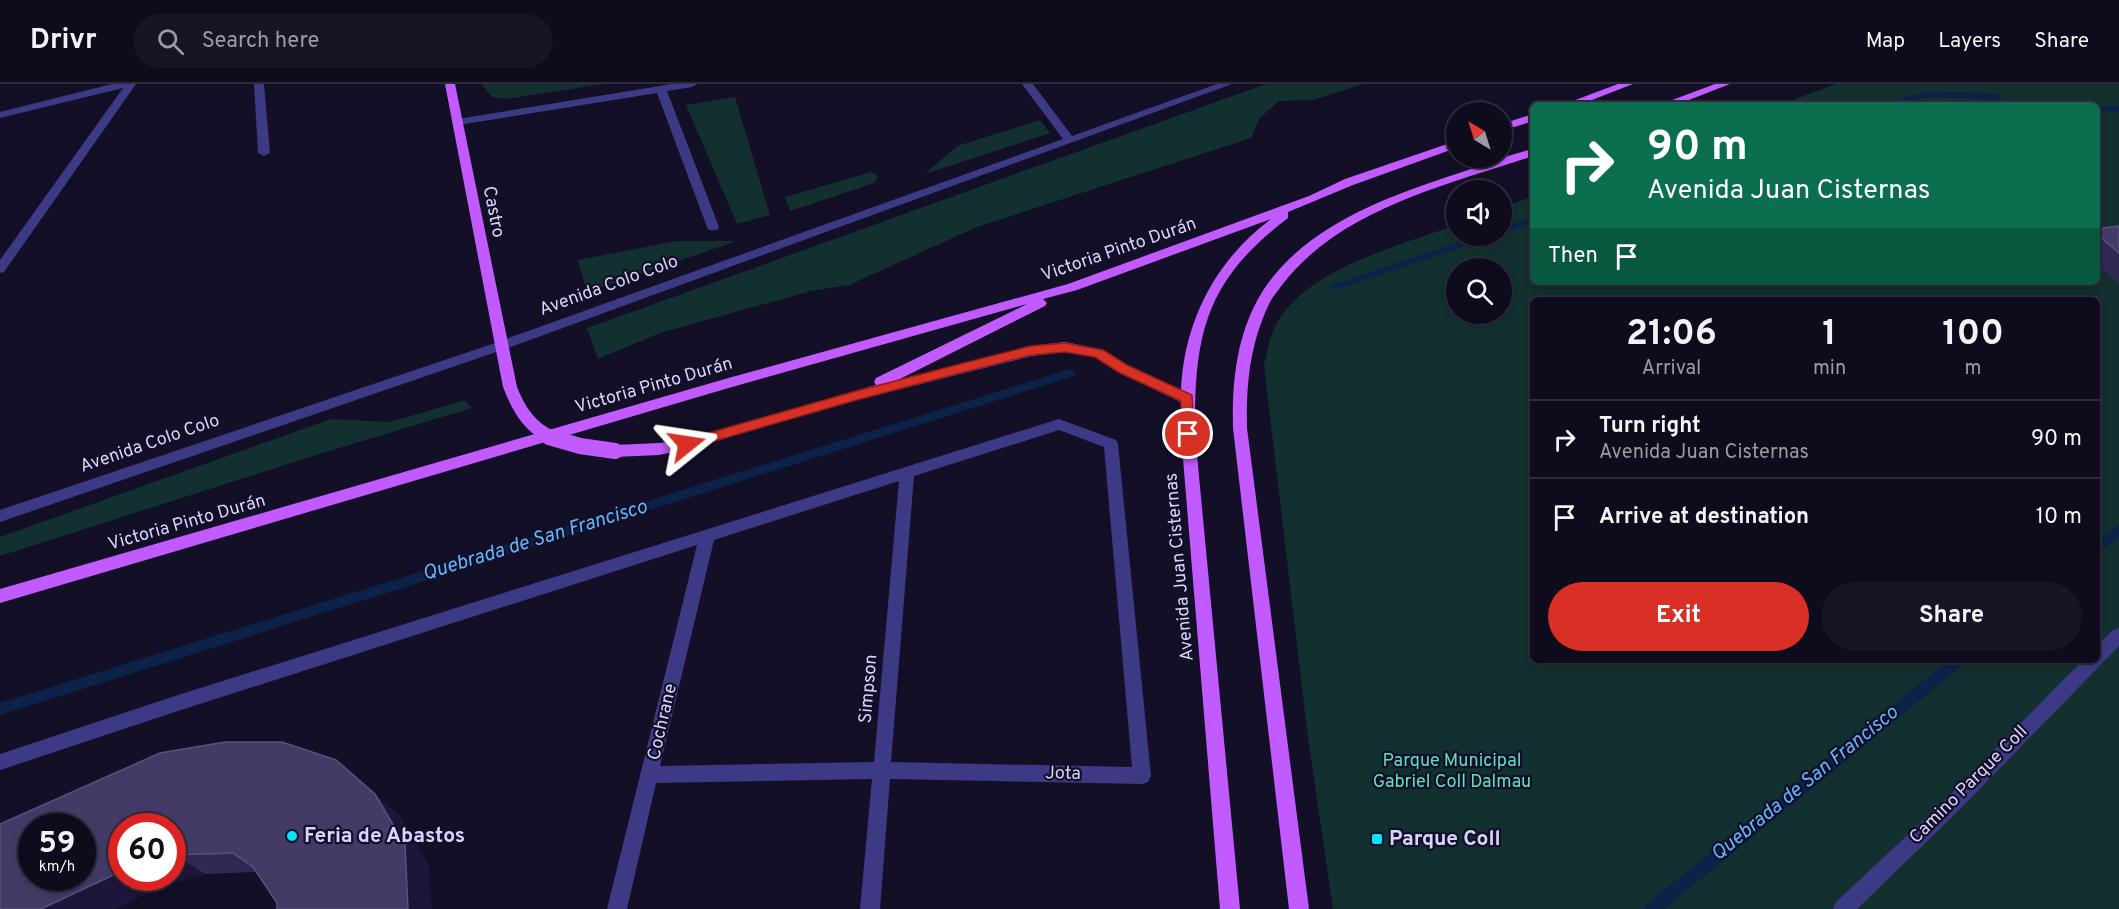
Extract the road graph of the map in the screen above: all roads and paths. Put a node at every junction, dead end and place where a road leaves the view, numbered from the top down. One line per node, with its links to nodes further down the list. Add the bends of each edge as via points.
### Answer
1 (125, 84): 13 (street)
2 (131, 84): 23 (street)
3 (259, 84): 19 (street)
4 (450, 84): 15 (main road, Castro)
5 (692, 84): 10 (street)
6 (1027, 84): 17 (street)
7 (1227, 84): 17 (street, Avenida Colo Colo)
8 (1628, 84): 11 (main road)
9 (1725, 84): 12 (main road)
10 (661, 89): 15 (street); 22 (street)
11 (1577, 102)
12 (1674, 102)
13 (0, 115)
14 (1530, 118): 16 (main road)
15 (458, 122): 25 (main road, Castro)
16 (1512, 124)
17 (1069, 140): 25 (street, Avenida Colo Colo)
18 (1446, 148): 21 (main road)
19 (264, 153)
20 (1530, 153): 41 (main road, via 1392,202 1321,239 1291,265 1264,300 1247,340 1241,370 1240,428)
21 (1313, 198): 24 (main road, Victoria Pinto Durán); 27 (main road, Avenida Juan Cisternas, via 1252,239 1217,285 1194,338)
22 (713, 227)
23 (0, 269)
24 (1072, 288): 26 (main road); 31 (main road, Victoria Pinto Durán, via 743,379)
25 (500, 346): 26 (main road, Castro, bridge, via 521,414 543,435 587,448 615,451 687,444); 29 (street, Avenida Colo Colo)
26 (853, 396): 27 (main road, via 1031,351 1065,347 1099,354)
27 (1188, 399): 40 (main road, Avenida Juan Cisternas)
28 (907, 472): 30 (street); 36 (street, Simpson); 36 (street, Jota, via 1059,424 1111,444 1142,776)
29 (0, 516)
30 (707, 536): 35 (street); 37 (street, Cochrane)
31 (0, 596)
32 (2119, 634): 33 (street, Camino Parque Coll)
33 (2100, 654)
34 (2091, 663): 42 (street, Camino Parque Coll)
35 (0, 762)
36 (882, 770): 37 (street, Jota); 39 (street, Simpson)
37 (651, 775): 38 (street, Cochrane)
38 (617, 909)
39 (870, 909)
40 (1230, 909)
41 (1299, 909)
42 (1843, 909)

